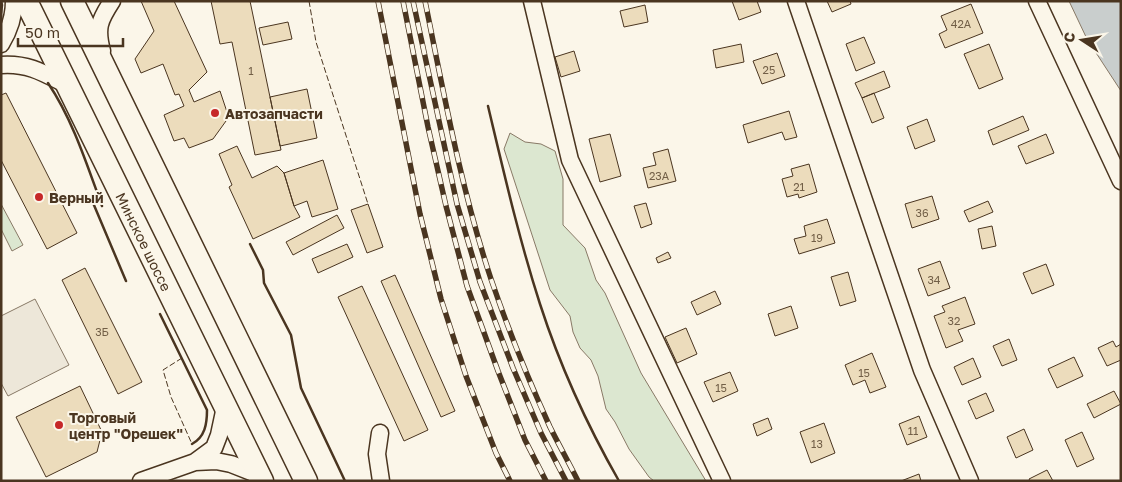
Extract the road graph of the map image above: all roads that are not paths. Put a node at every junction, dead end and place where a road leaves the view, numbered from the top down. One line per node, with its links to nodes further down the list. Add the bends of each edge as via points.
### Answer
1 (14, 1): 8 (street, via 9,28)
2 (26, 1): 11 (highway, Минское шоссе)
3 (72, 1): 10 (highway)
4 (112, 1): 10 (street, via 102,16 98,32)
5 (532, 1): 20 (street, via 570,160)
6 (796, 1): 21 (street, via 922,370)
7 (1037, 1): 12 (street)
8 (1, 44)
9 (1, 65): 11 (street, via 24,65)
10 (106, 68): 18 (highway)
11 (67, 85): 13 (highway, Минское шоссе)
12 (1121, 181)
13 (225, 407): 15 (street, via 214,448); 16 (highway, Минское шоссе)
14 (380, 433): 19 (street, via 377,454)
15 (195, 462): 16 (street, via 231,464); 17 (street)
16 (260, 478)
17 (141, 481)
18 (306, 481)
19 (381, 481)
20 (722, 481)
21 (970, 481)

